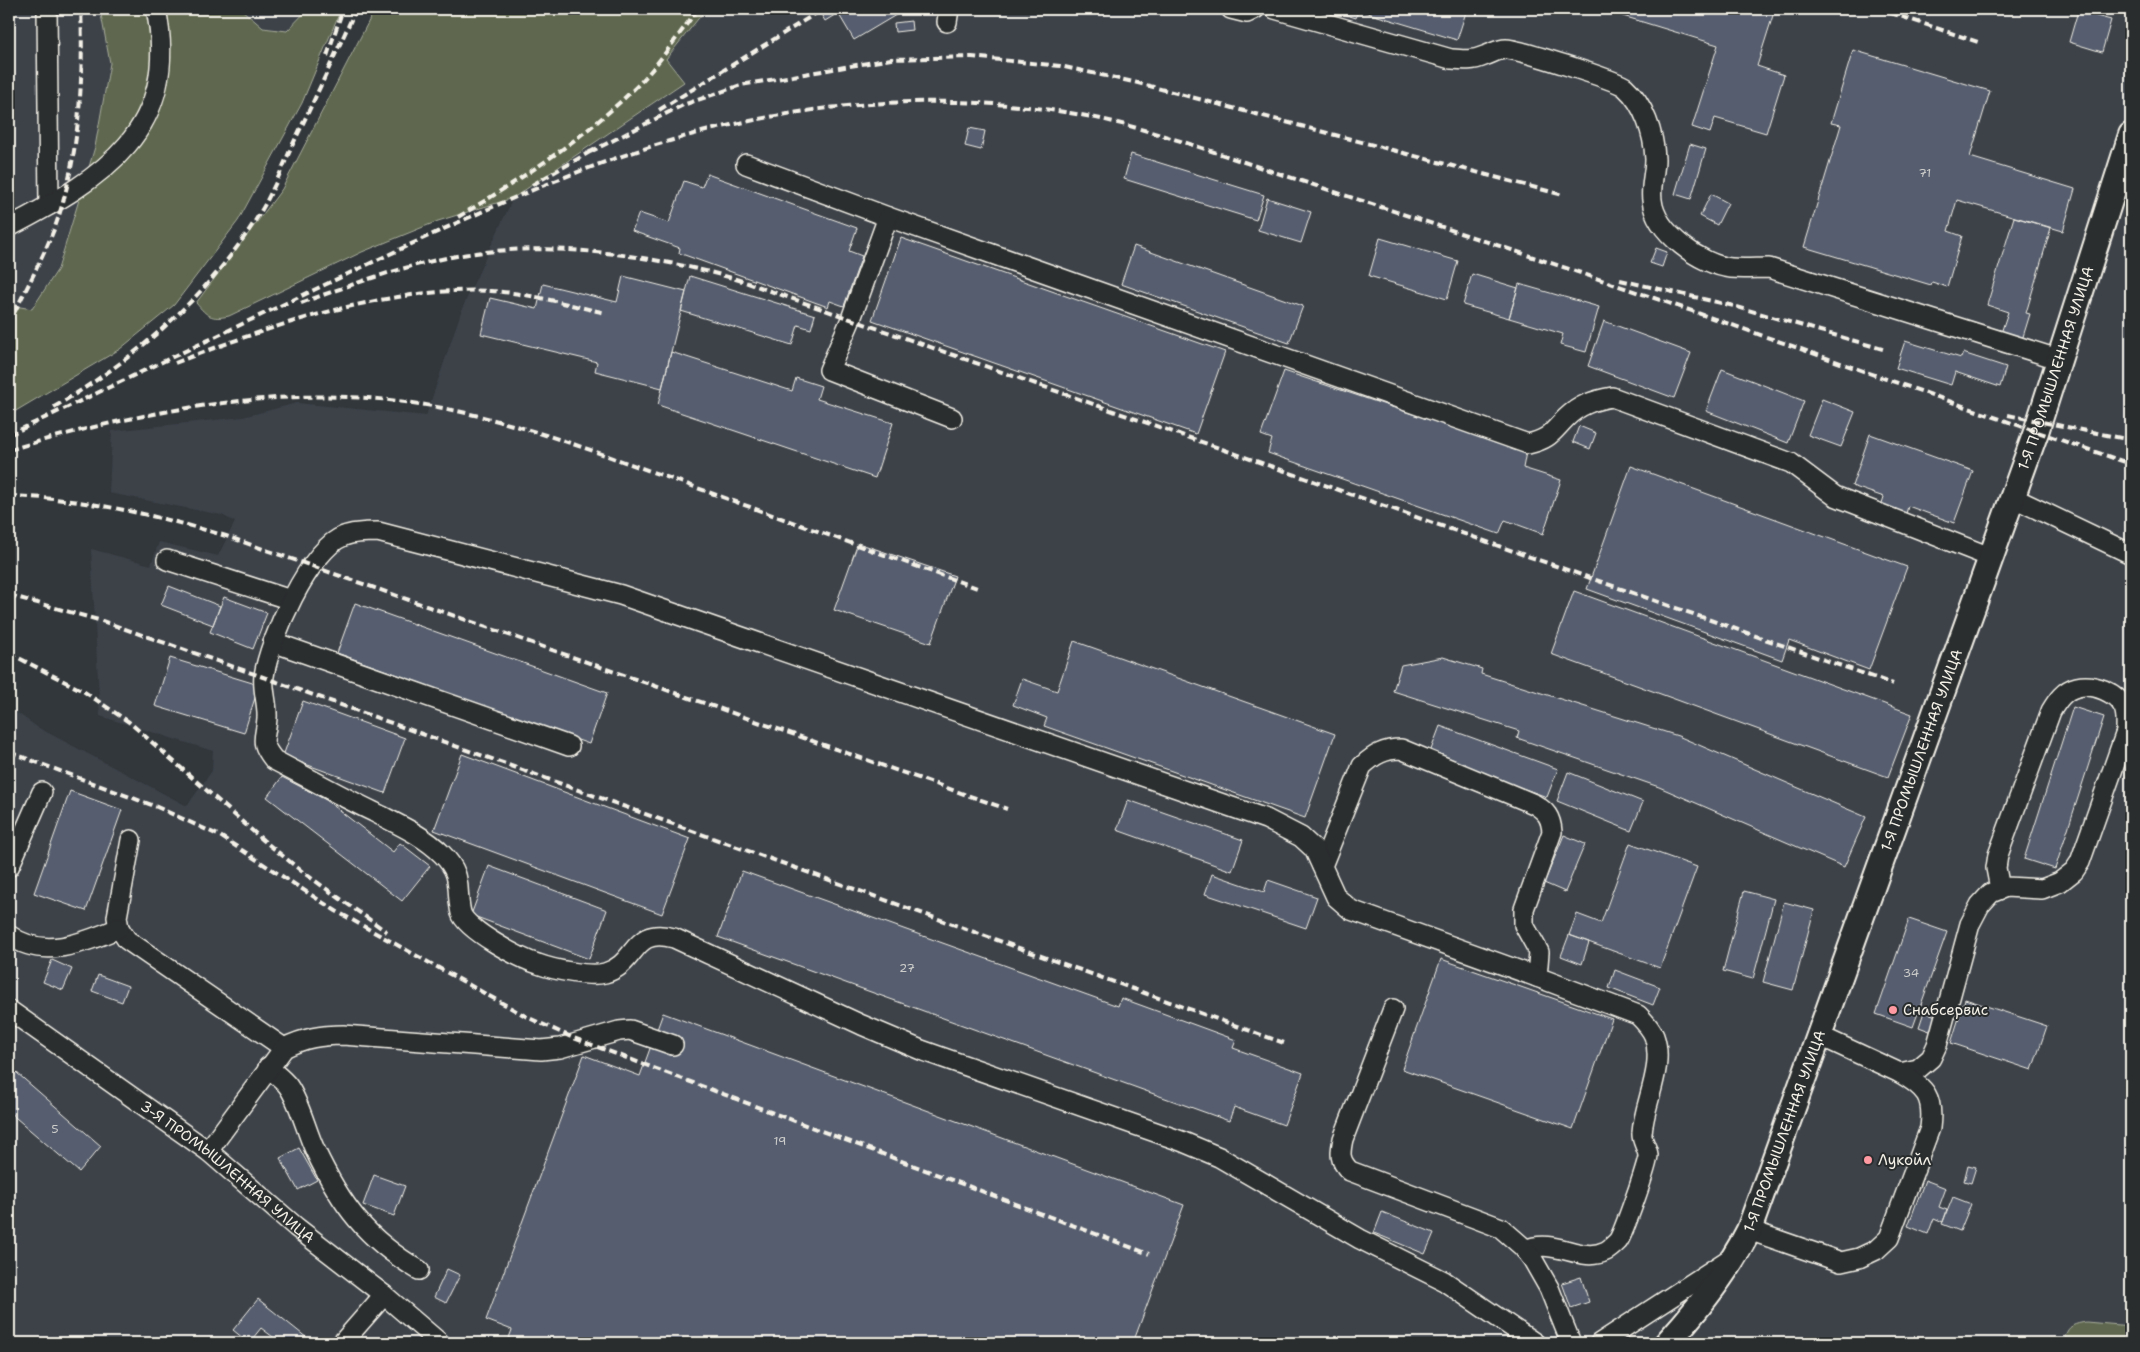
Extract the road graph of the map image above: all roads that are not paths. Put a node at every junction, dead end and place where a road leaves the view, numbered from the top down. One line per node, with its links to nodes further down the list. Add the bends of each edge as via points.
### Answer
1 (48, 9): 8 (lane)
2 (156, 9): 8 (lane, via 161,46 160,75 144,121 115,160 80,188)
3 (1231, 9): 4 (lane, via 1247,13)
4 (1255, 9)
5 (1275, 9): 11 (lane, via 1451,59 1469,60 1507,49 1607,78 1625,87 1640,107 1653,135 1652,199 1660,224 1680,244 1712,264 1730,268 1769,268)
6 (2131, 135): 11 (main road, 1-Я ПРОМЫШЛЕННАЯ УЛИЦА)
7 (746, 164): 9 (lane)
8 (48, 205): 10 (lane)
9 (888, 217): 12 (lane, via 829,370); 15 (lane, via 1528,444 1551,436 1580,406 1612,397 1791,463 1835,496)
10 (9, 227)
11 (2061, 360): 13 (main road, 1-Я ПРОМЫШЛЕННАЯ УЛИЦА)
12 (952, 418)
13 (2012, 497): 14 (lane); 15 (main road, 1-Я ПРОМЫШЛЕННАЯ УЛИЦА)
14 (2131, 554)
15 (1990, 557): 31 (main road, 1-Я ПРОМЫШЛЕННАЯ УЛИЦА)
16 (167, 560): 17 (lane)
17 (291, 600): 18 (lane); 23 (lane, via 312,566 342,536 378,532 621,596 1266,819 1301,837 1314,849)
18 (273, 642): 20 (lane); 44 (lane, via 264,677 267,718 264,748 274,760 394,821 433,846 453,868 462,915 506,950 564,972 605,973 618,966 650,936 660,934 674,938 921,1050 1219,1157 1360,1239 1444,1281)
19 (2124, 695): 25 (lane, via 2126,732 2080,862 2060,882 2042,889 2015,886); 25 (lane, via 2076,687 2055,704 1998,855 1996,868)
20 (570, 746)
21 (42, 792): 24 (lane)
22 (131, 840): 26 (lane, via 117,917)
23 (1322, 866): 28 (lane, via 1336,897 1351,910); 28 (lane, via 1362,766 1371,757 1388,749 1401,749 1534,804 1546,811 1552,822 1552,832 1524,909 1528,937 1539,952)
24 (9, 867)
25 (2000, 890): 35 (lane, via 1991,893 1980,905 1970,924 1931,1058 1918,1069)
26 (118, 928): 27 (lane, via 79,944 41,949 24,945); 33 (lane, via 126,940)
27 (9, 936)
28 (1538, 976): 38 (lane, via 1638,1015 1654,1036 1656,1062 1641,1136 1648,1156 1618,1240 1608,1250 1596,1254 1582,1254 1548,1245)
29 (1393, 1009): 38 (lane, via 1343,1139 1342,1163 1350,1171 1501,1228)
30 (9, 1012): 36 (lane, 3-Я ПРОМЫШЛЕННАЯ УЛИЦА)
31 (1818, 1034): 35 (lane); 37 (main road, 1-Я ПРОМЫШЛЕННАЯ УЛИЦА)
32 (673, 1045): 33 (lane, via 630,1030 541,1050 343,1034 321,1035)
33 (284, 1048): 34 (lane)
34 (268, 1067): 36 (lane); 40 (lane, via 288,1085 315,1150 340,1197 364,1229 390,1253)
35 (1900, 1073): 37 (lane, via 1920,1084 1931,1101 1932,1116 1889,1238 1876,1250 1841,1262)
36 (208, 1150): 41 (lane, 3-Я ПРОМЫШЛЕННАЯ УЛИЦА, via 296,1227)
37 (1749, 1230): 39 (main road, 1-Я ПРОМЫШЛЕННАЯ УЛИЦА)
38 (1525, 1250): 45 (lane, via 1549,1288)
39 (1736, 1255): 46 (lane); 47 (main road, 1-Я ПРОМЫШЛЕННАЯ УЛИЦА)
40 (418, 1270)
41 (384, 1294): 42 (lane); 43 (lane, 3-Я ПРОМЫШЛЕННАЯ УЛИЦА)
42 (342, 1343)
43 (440, 1343)
44 (1535, 1343)
45 (1571, 1343)
46 (1600, 1343)
47 (1667, 1343)

